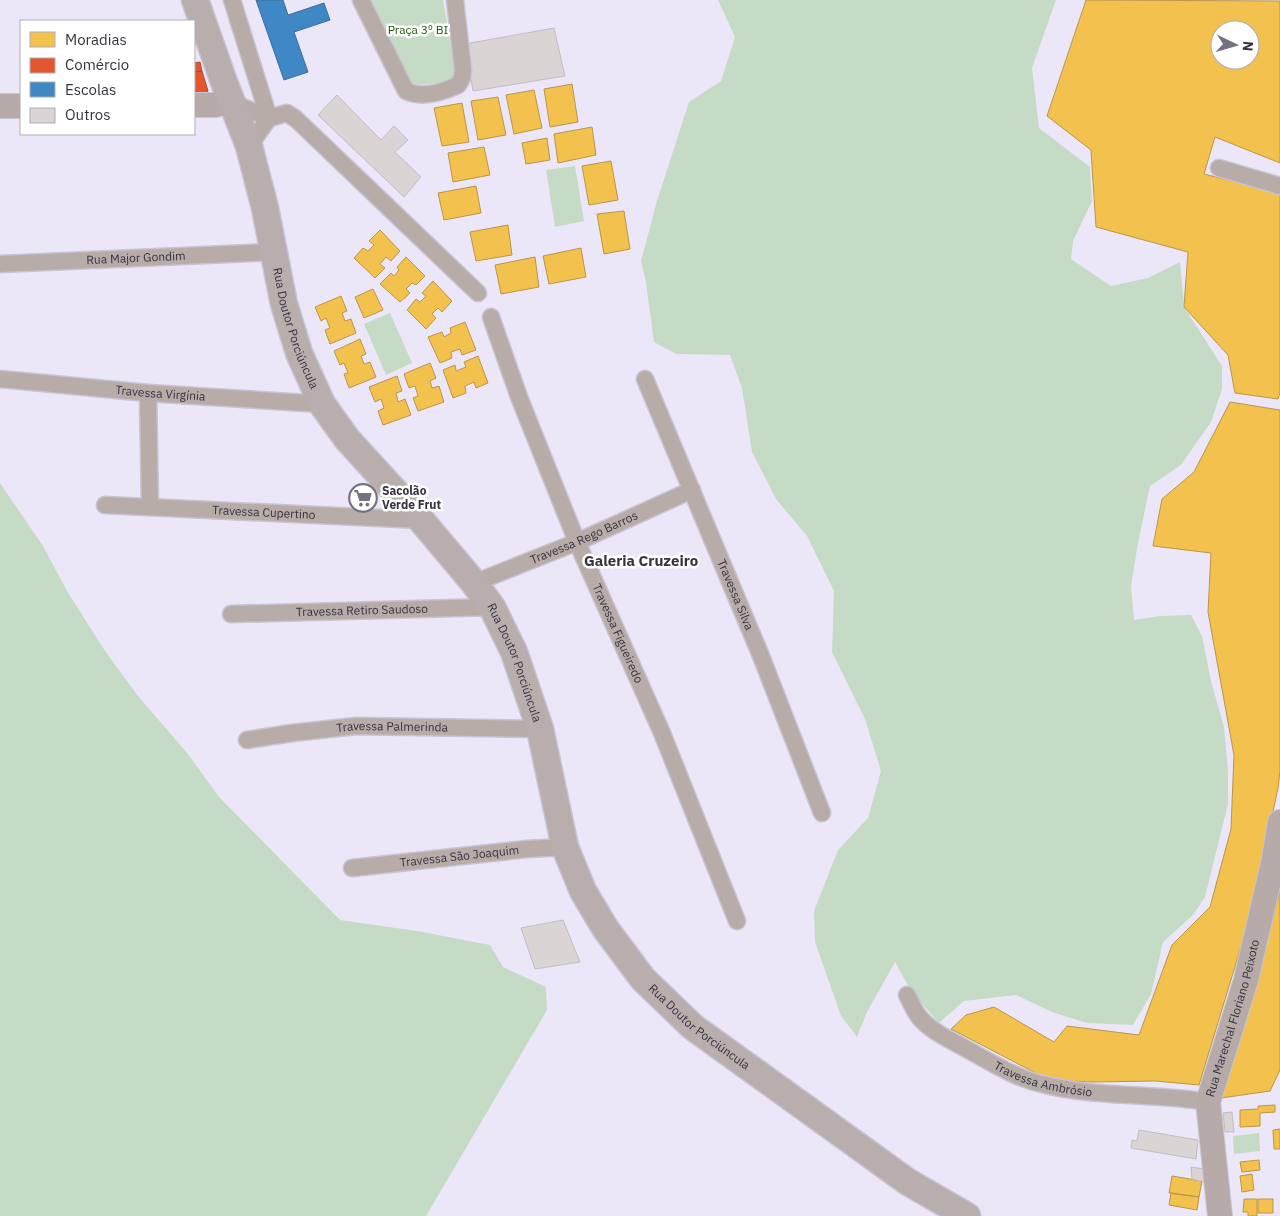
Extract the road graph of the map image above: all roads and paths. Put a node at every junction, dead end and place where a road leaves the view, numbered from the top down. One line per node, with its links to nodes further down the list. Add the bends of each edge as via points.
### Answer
1 (196, 0): 5 (main road, Rua Doutor Porciúncula)
2 (232, 0): 9 (street)
3 (361, 0): 4 (street, via 406,91 418,95 442,92 458,85 462,78)
4 (454, 0)
5 (231, 102): 6 (main road); 9 (street); 10 (main road, Rua Doutor Porciúncula)
6 (195, 105)
7 (0, 106): 8 (main road)
8 (20, 106)
9 (269, 118): 10 (street); 15 (street, via 287,114 296,119)
10 (249, 146): 13 (main road, Rua Doutor Porciúncula)
11 (1219, 168): 12 (street)
12 (1280, 186)
13 (273, 252): 14 (street, Rua Major Gondim); 20 (main road, Rua Doutor Porciúncula, via 299,353)
14 (0, 264)
15 (478, 293)
16 (491, 317): 25 (street, Travessa Figueiredo)
17 (0, 379): 19 (street, Travessa Virgínia)
18 (645, 379): 21 (street, Travessa Silva)
19 (148, 393): 20 (street, Travessa Virgínia); 23 (street)
20 (322, 404): 24 (main road, Rua Doutor Porciúncula, via 347,438)
21 (692, 490): 25 (street, Travessa Rego Barros); 31 (street, Travessa Silva)
22 (105, 505): 23 (street, Travessa Cupertino)
23 (150, 507): 24 (street, Travessa Cupertino)
24 (421, 520): 26 (main road, Rua Doutor Porciúncula)
25 (577, 542): 26 (street, Travessa Rego Barros); 35 (street, Travessa Figueiredo, via 662,733)
26 (474, 583): 27 (main road, Rua Doutor Porciúncula)
27 (492, 607): 28 (street, Travessa Retiro Saudoso); 29 (main road, Rua Doutor Porciúncula, via 514,652)
28 (231, 614)
29 (540, 729): 30 (street, Travessa Palmerinda, via 356,726); 33 (main road, Rua Doutor Porciúncula)
30 (247, 740)
31 (822, 813)
32 (1280, 822): 37 (main road, Rua Marechal Floriano Peixoto, via 1246,980)
33 (565, 846): 34 (street, Travessa São Joaquim); 38 (main road, Rua Doutor Porciúncula, via 583,890 605,928 643,979 693,1027 876,1160)
34 (352, 868)
35 (737, 921)
36 (907, 995): 37 (street, Travessa Ambrósio, via 919,1017 932,1029 1020,1077 1070,1090)
37 (1208, 1102): 39 (main road, Rua Marechal Floriano Peixoto)
38 (967, 1216)
39 (1220, 1216)

